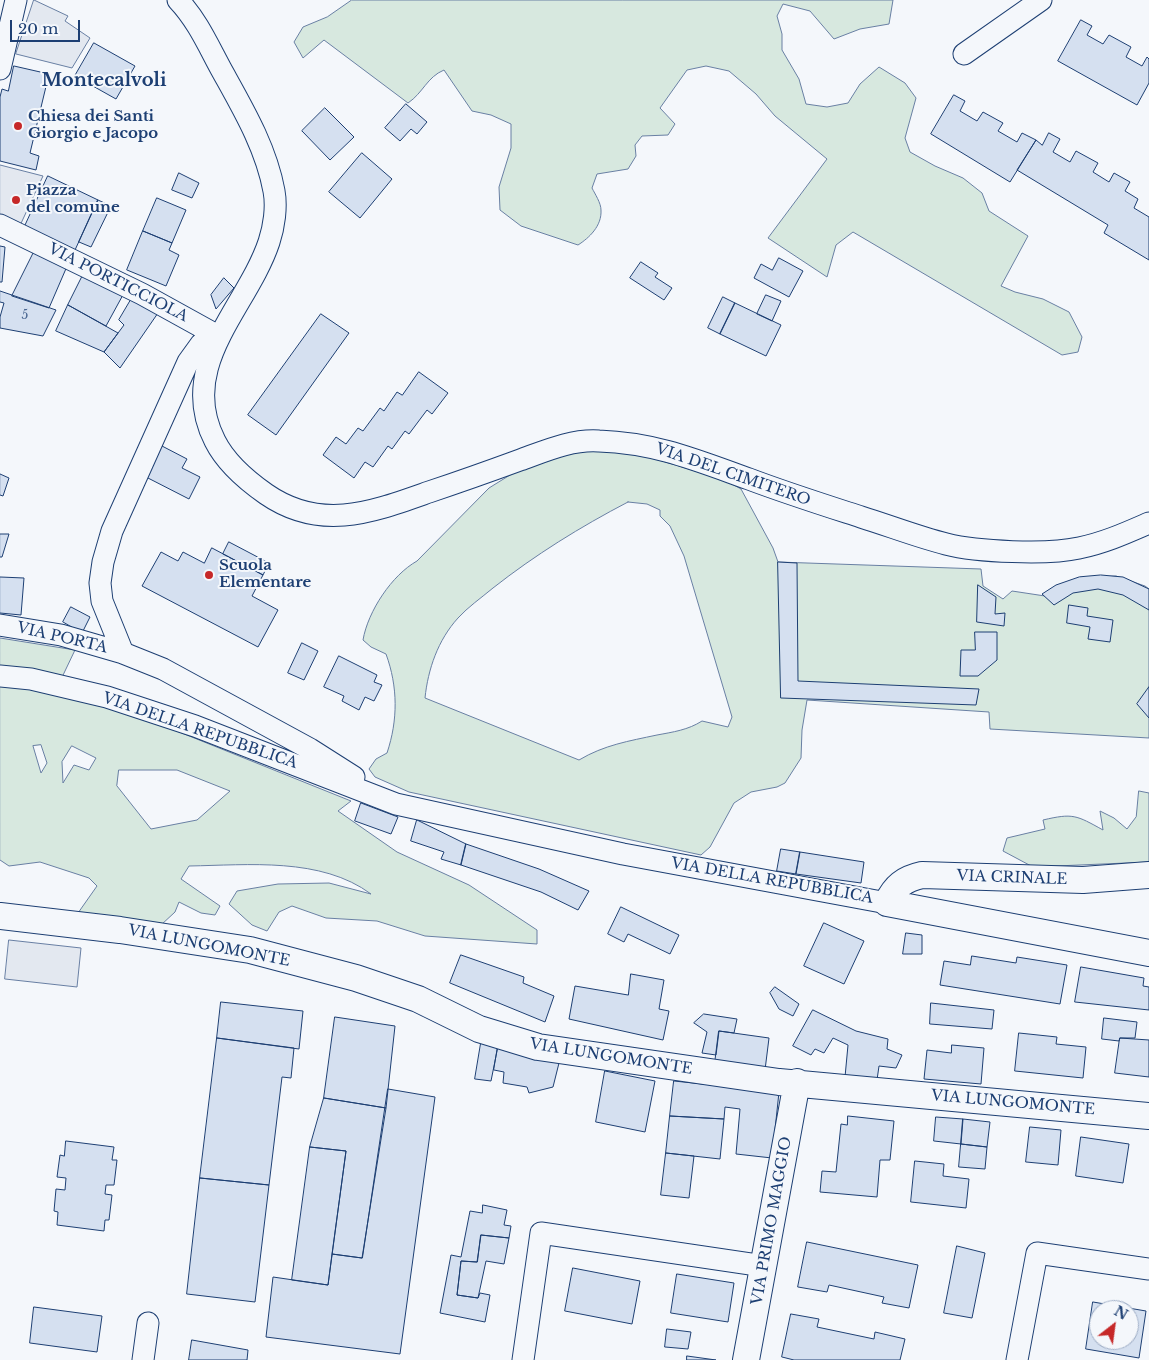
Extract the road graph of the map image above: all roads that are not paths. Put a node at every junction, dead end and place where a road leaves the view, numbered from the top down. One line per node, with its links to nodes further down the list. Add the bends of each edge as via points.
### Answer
1 (16, 0): 5 (street)
2 (178, 0): 7 (street, VIA DEL CIMITERO, via 199,28 247,116 275,193 276,206 269,242)
3 (1040, 0): 4 (street)
4 (964, 54)
5 (0, 69)
6 (9, 229): 7 (street, VIA PORTICCIOLA, via 142,294)
7 (218, 336): 8 (street, VIA DEL CIMITERO, via 205,387 206,414 215,442 250,483 287,507 312,514 340,516 380,510 556,447 590,440 633,442 678,454 788,494 950,545 1029,552 1077,549 1113,539); 10 (street, via 201,344 188,362 107,545 100,583 102,601)
8 (1149, 523)
9 (0, 625): 10 (street, VIA PORTA, via 61,635)
10 (123, 653): 12 (street, VIA DELLA REPUBBLICA, via 163,670 310,749)
11 (0, 676): 12 (street, VIA DELLA REPUBBLICA, via 31,679 116,700 195,726)
12 (396, 804): 14 (street, VIA DELLA REPUBBLICA, via 622,854)
13 (1149, 875): 14 (street, VIA CRINALE, via 1083,880 922,875 909,878 894,888)
14 (887, 903): 16 (street, VIA DELLA REPUBBLICA)
15 (0, 916): 17 (street, VIA LUNGOMONTE, via 250,950 356,978 418,999 480,1029 538,1047)
16 (1149, 953)
17 (788, 1082): 18 (street, VIA LUNGOMONTE); 19 (street, VIA PRIMO MAGGIO)
18 (1149, 1116)
19 (764, 1266): 23 (street, via 541,1233); 24 (street, VIA PRIMO MAGGIO)
20 (1149, 1269): 25 (street, via 1038,1254)
21 (148, 1323): 22 (street)
22 (143, 1360)
23 (524, 1360)
24 (746, 1360)
25 (1017, 1360)

